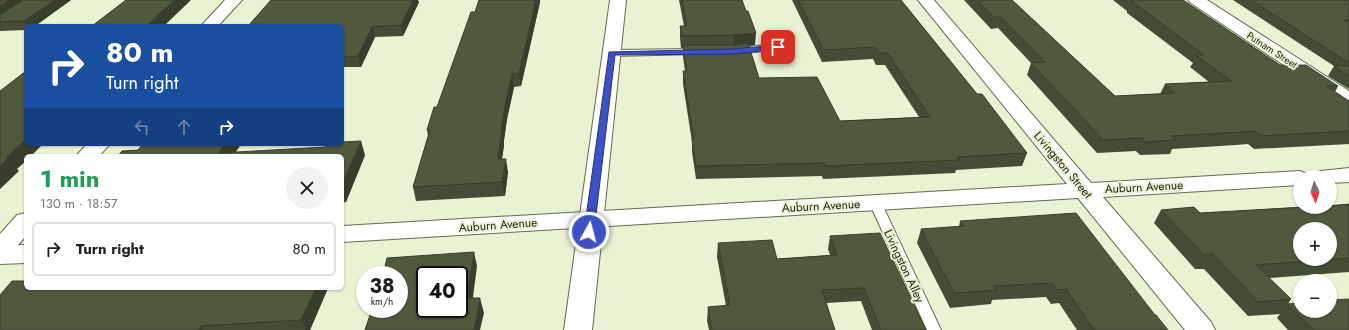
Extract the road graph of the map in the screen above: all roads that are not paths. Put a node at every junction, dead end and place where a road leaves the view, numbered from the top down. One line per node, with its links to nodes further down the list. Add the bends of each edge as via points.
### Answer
1 (234, 0): 5 (street)
2 (618, 0): 9 (street)
3 (926, 0): 16 (street, Livingston Street)
4 (1196, 0): 10 (street, Putnam Street)
5 (211, 24)
6 (789, 46): 8 (lane)
7 (703, 52): 9 (lane)
8 (726, 52)
9 (611, 53): 18 (street)
10 (1349, 100)
11 (97, 146): 12 (street)
12 (89, 154)
13 (1349, 175): 14 (street)
14 (1337, 176)
15 (1293, 178): 16 (street, Auburn Avenue)
16 (1084, 190): 17 (street, Auburn Avenue); 26 (street, Livingston Street)
17 (875, 202): 18 (street, Auburn Avenue); 25 (lane, Livingston Alley)
18 (591, 219): 20 (street, Auburn Avenue); 24 (street)
19 (24, 223): 21 (street)
20 (344, 234)
21 (0, 249)
22 (24, 254): 23 (street)
23 (0, 255)
24 (578, 330)
25 (934, 330)
26 (1201, 330)

